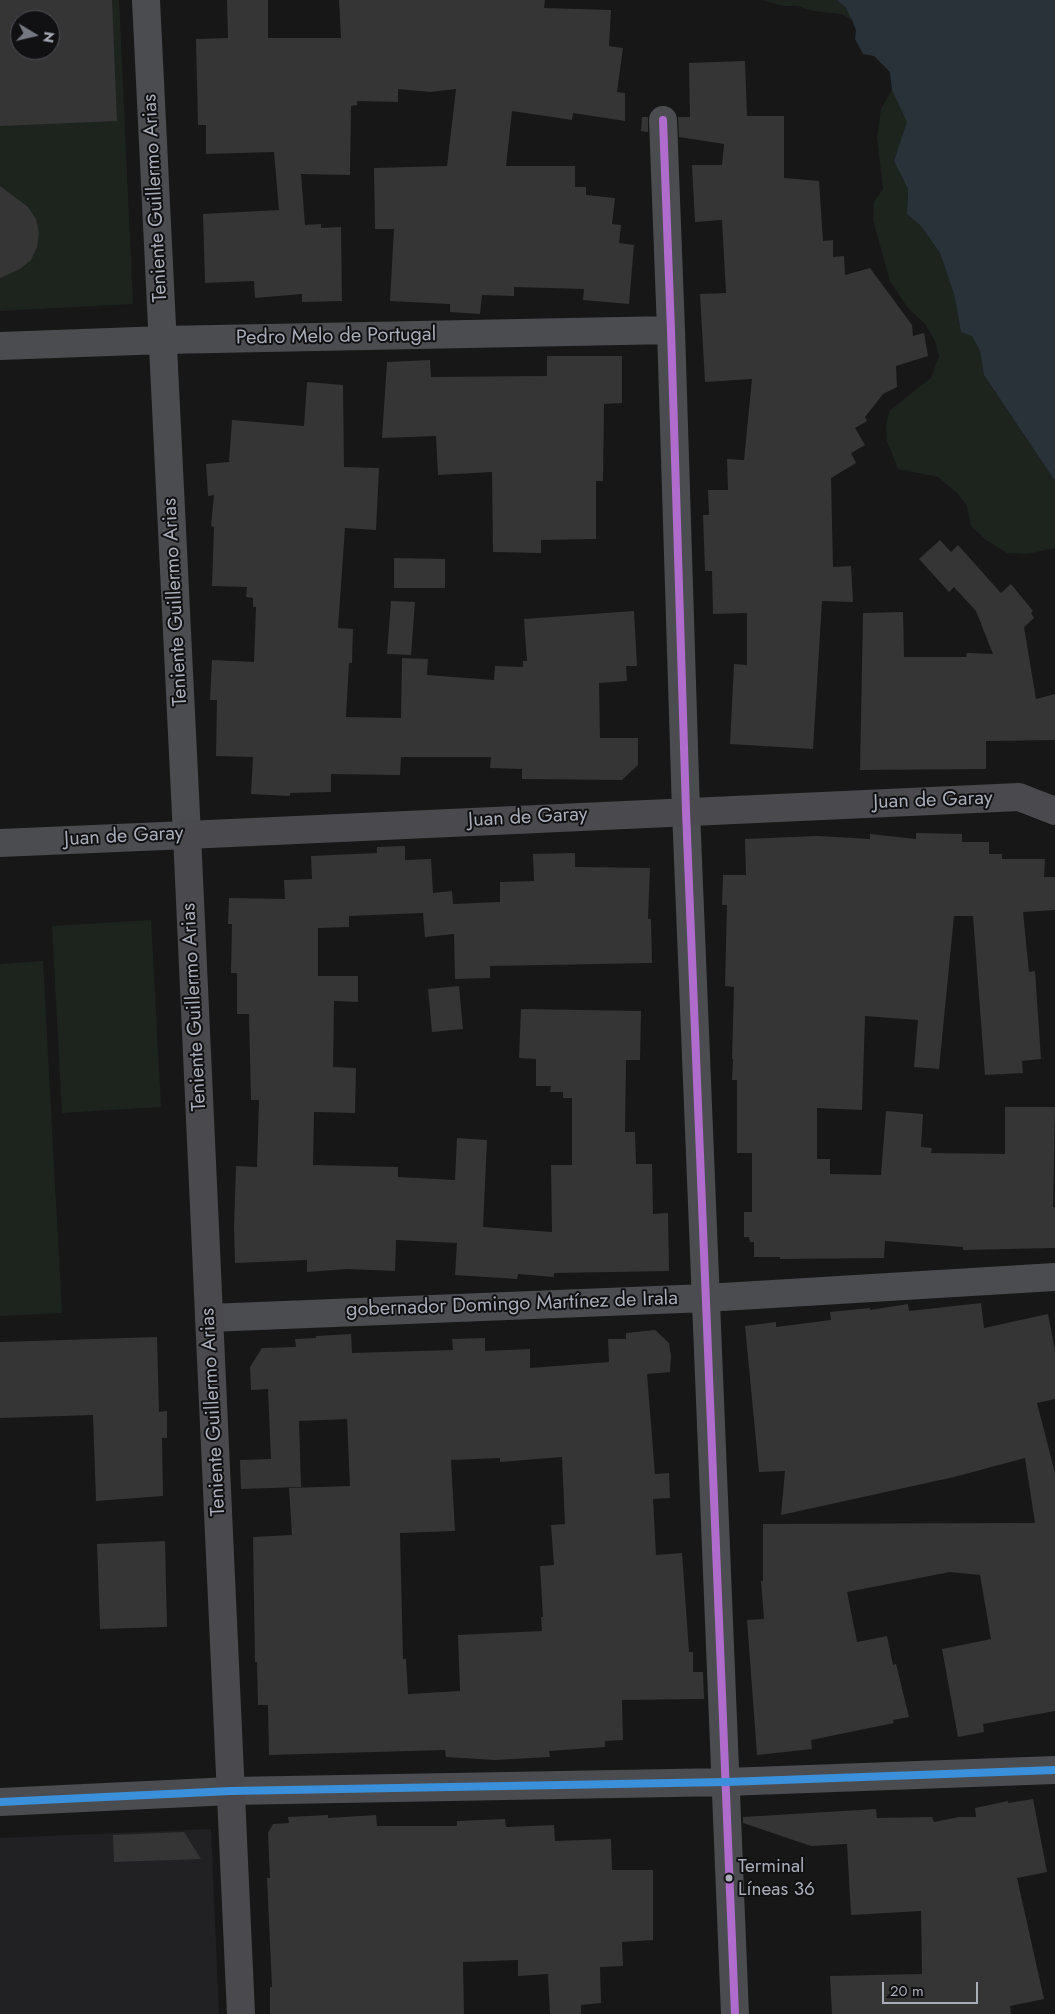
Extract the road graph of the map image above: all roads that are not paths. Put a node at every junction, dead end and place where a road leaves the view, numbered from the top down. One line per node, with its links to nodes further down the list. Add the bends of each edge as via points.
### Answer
1 (146, 0): 4 (street, Teniente Guillermo Arias)
2 (663, 120): 3 (street)
3 (671, 330): 4 (street, Pedro Melo de Portugal); 6 (street)
4 (164, 340): 5 (street, Pedro Melo de Portugal); 8 (street, Teniente Guillermo Arias)
5 (0, 346)
6 (686, 811): 7 (street, Juan de Garay, via 1019,797); 8 (street, Juan de Garay); 11 (street)
7 (1055, 811)
8 (187, 835): 9 (street, Juan de Garay); 12 (street, Teniente Guillermo Arias)
9 (0, 843)
10 (1055, 1277): 11 (street, gobernador Domingo Martínez de Irala)
11 (706, 1298): 12 (street, gobernador Domingo Martínez de Irala); 14 (street)
12 (209, 1318): 15 (street, Teniente Guillermo Arias)
13 (1055, 1770): 14 (street)
14 (726, 1782): 15 (street); 18 (street)
15 (231, 1792): 16 (street); 17 (street, Teniente Guillermo Arias)
16 (0, 1802)
17 (241, 2014)
18 (735, 2014)

